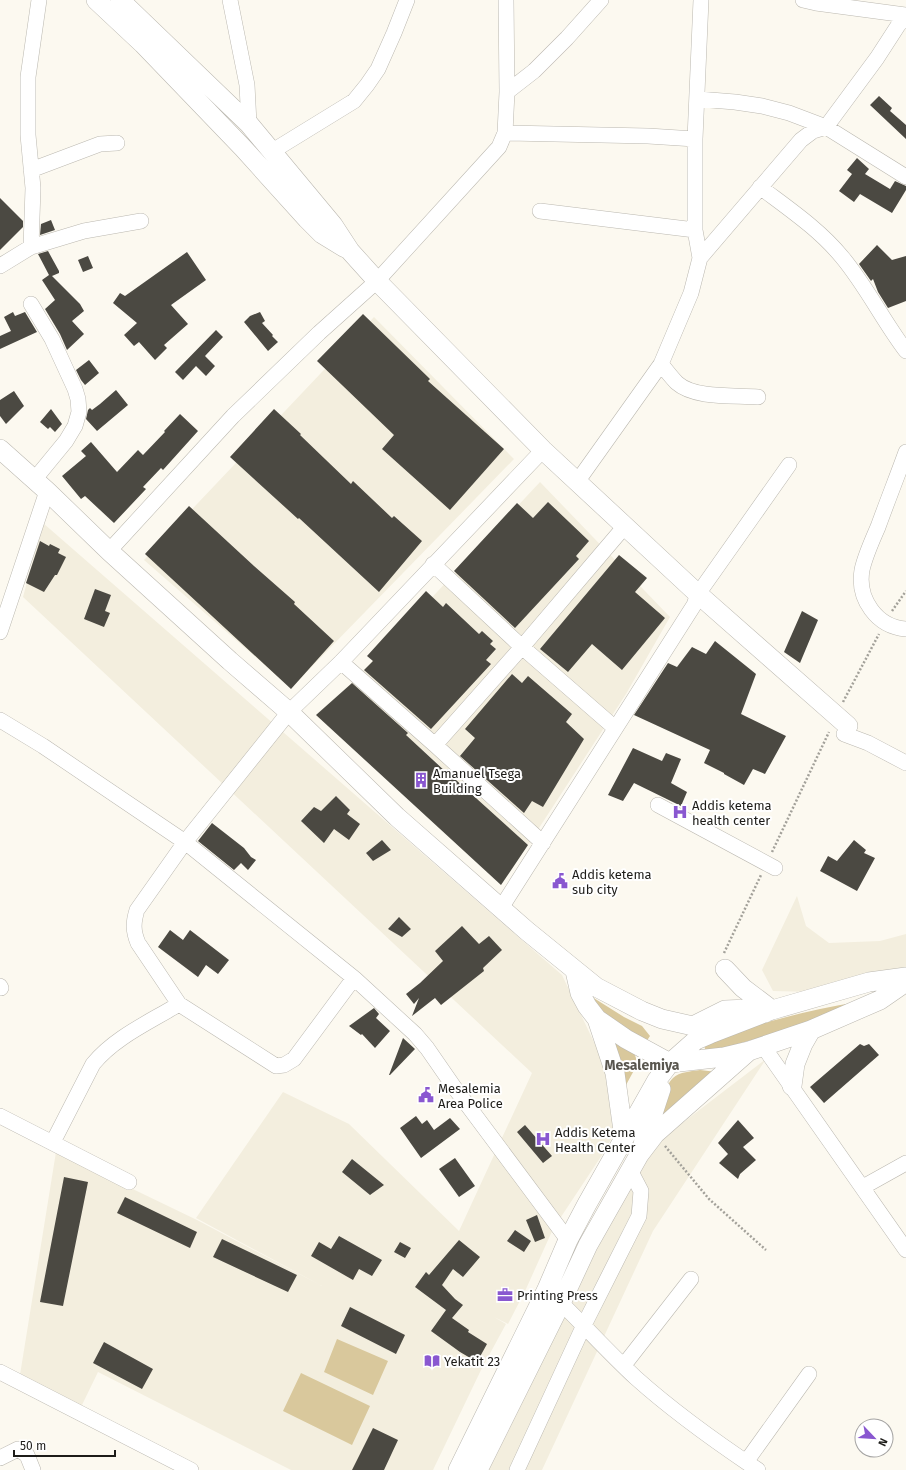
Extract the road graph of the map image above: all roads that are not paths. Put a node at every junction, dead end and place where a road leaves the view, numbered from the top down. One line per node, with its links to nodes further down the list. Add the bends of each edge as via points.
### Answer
1 (39, 0): 19 (street, via 28,77)
2 (96, 0): 25 (main road, via 224,127)
3 (120, 0): 13 (main road)
4 (230, 0): 13 (street, via 247,85)
5 (406, 0): 18 (street, via 378,69 354,101)
6 (506, 0): 11 (street)
7 (601, 0): 11 (street, via 534,71)
8 (701, 0): 12 (street)
9 (803, 0): 10 (street)
10 (906, 17): 14 (street)
11 (507, 92): 15 (street)
12 (698, 99): 14 (street, via 762,106); 16 (street)
13 (249, 124): 18 (main road)
14 (826, 127): 20 (street); 21 (street, via 813,131 801,140)
15 (504, 133): 16 (street); 30 (street, via 499,147 485,164)
16 (696, 139): 24 (street)
17 (117, 143): 19 (street, via 100,144)
18 (271, 152): 27 (main road, via 333,225)
19 (31, 170): 26 (street)
20 (906, 176)
21 (760, 187): 28 (street); 32 (street, via 813,228 841,256 864,286)
22 (540, 211): 24 (street)
23 (141, 221): 26 (street, via 84,231)
24 (695, 230): 28 (street)
25 (322, 234): 27 (main road); 30 (main road)
26 (31, 247): 29 (street)
27 (350, 251): 30 (main road)
28 (700, 258): 33 (street, via 691,293)
29 (0, 266)
30 (375, 284): 37 (main road); 42 (street, via 319,333 233,416)
31 (31, 304): 40 (street, via 52,340 75,389 79,412 75,426)
32 (906, 351)
33 (661, 364): 34 (street, via 677,383 695,392); 39 (street)
34 (758, 397)
35 (0, 449): 40 (main road)
36 (906, 452): 45 (street, via 862,571 864,598 874,614 896,629)
37 (540, 453): 39 (main road); 41 (main road); 43 (street)
38 (789, 465): 44 (street)
39 (577, 482): 41 (main road)
40 (40, 485): 42 (main road); 46 (street)
41 (622, 530): 44 (main road); 47 (street)
42 (109, 551): 49 (main road)
43 (433, 564): 47 (street); 48 (street)
44 (696, 600): 51 (main road); 52 (street)
45 (906, 629)
46 (0, 632)
47 (522, 647): 52 (street); 53 (street)
48 (341, 662): 49 (street); 53 (street)
49 (289, 712): 56 (street); 59 (main road, via 397,817)
50 (0, 720): 56 (street)
51 (840, 725): 54 (street)
52 (615, 728): 57 (street)
53 (435, 745): 57 (street)
54 (906, 763)
55 (658, 805): 58 (street)
56 (185, 842): 63 (street); 65 (street, via 138,910 134,924 138,944)
57 (543, 843): 59 (street)
58 (771, 866)
59 (501, 908): 61 (main road)
60 (725, 969): 66 (main road)
61 (575, 971): 66 (main road, via 596,987 642,1011 693,1026 725,1010 749,1008); 67 (main road, via 580,993)
62 (906, 977): 66 (main road, via 869,982)
63 (354, 978): 65 (street, via 294,1059 284,1065 276,1066); 79 (street, via 427,1048)
64 (906, 982): 68 (main road, via 880,1000)
65 (179, 1004): 74 (street, via 98,1057)
66 (769, 1012): 70 (main road, via 696,1040)
67 (597, 1019): 70 (main road, via 626,1039); 73 (main road, via 615,1073)
68 (811, 1030): 69 (main road); 71 (main road, via 795,1064)
69 (756, 1048): 70 (main road, via 724,1057); 71 (street); 75 (main road, via 655,1134)
70 (670, 1063): 73 (main road, via 657,1080); 75 (main road)
71 (792, 1086): 78 (street)
72 (0, 1116): 74 (street)
73 (624, 1138): 79 (main road)
74 (53, 1142): 77 (street)
75 (635, 1162): 83 (main road, via 588,1245); 84 (street, via 641,1191 640,1216)
76 (906, 1163): 78 (street)
77 (129, 1182)
78 (863, 1187): 80 (street)
79 (568, 1240): 82 (main road)
80 (906, 1250)
81 (691, 1279): 85 (street)
82 (547, 1289): 83 (street); 92 (main road)
83 (561, 1303): 84 (street); 93 (main road)
84 (584, 1325): 85 (street); 94 (street)
85 (624, 1366): 89 (street, via 707,1435)
86 (0, 1372): 91 (street)
87 (808, 1374): 89 (street)
88 (0, 1458): 90 (street, via 18,1449 27,1455)
89 (752, 1466)
90 (34, 1470)
91 (191, 1470)
92 (458, 1470)
93 (478, 1470)
94 (517, 1470)

